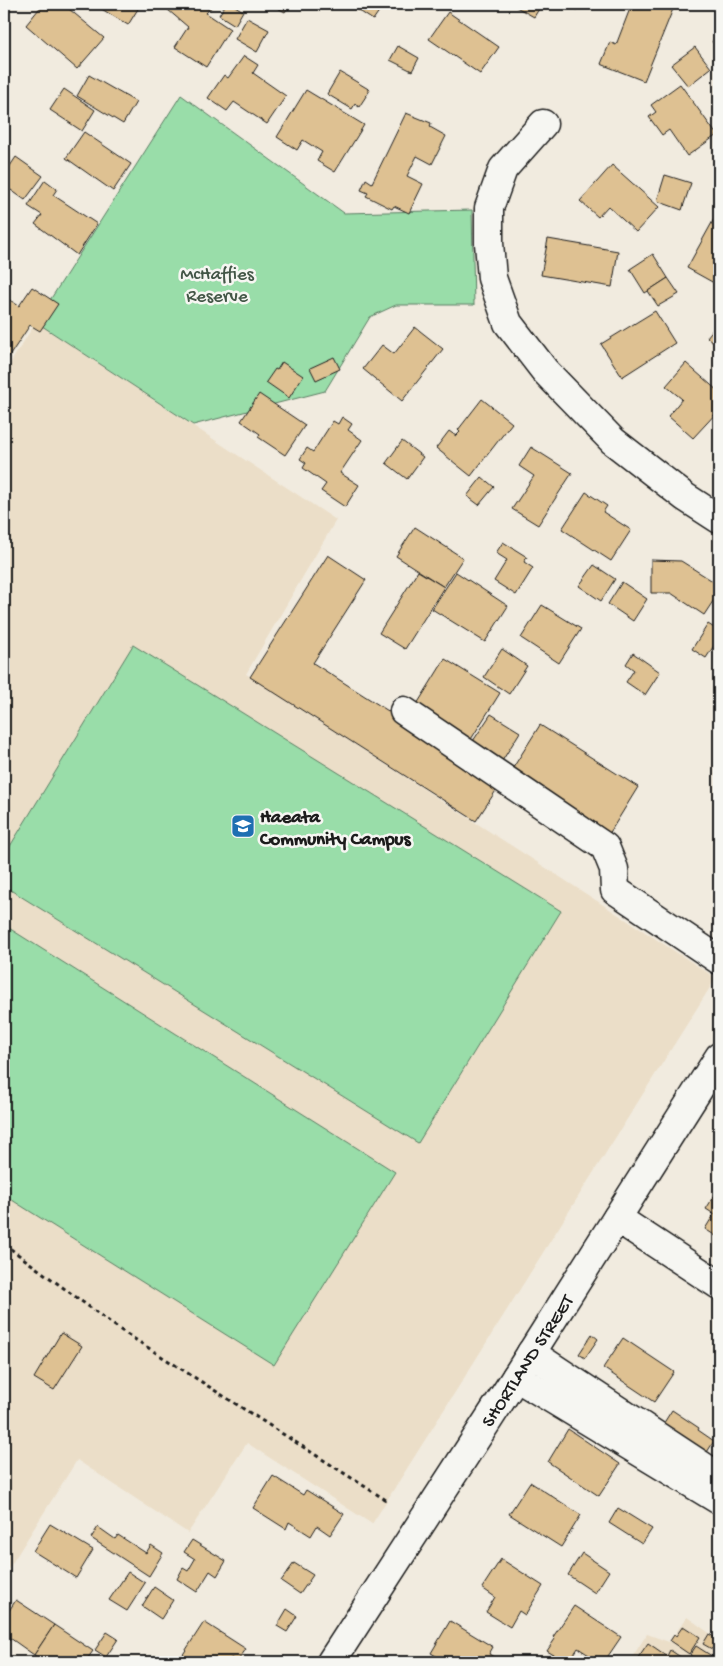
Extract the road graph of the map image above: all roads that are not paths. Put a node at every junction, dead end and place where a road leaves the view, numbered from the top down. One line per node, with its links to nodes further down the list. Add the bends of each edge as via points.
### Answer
1 (543, 124): 2 (street, via 503,169 490,208 492,278 508,323 545,371 613,441)
2 (719, 519)
3 (404, 711): 4 (street, via 606,847 614,869 616,890)
4 (719, 960)
5 (719, 1057): 6 (street, SHORTLAND STREET)
6 (617, 1218): 7 (street); 8 (street, SHORTLAND STREET)
7 (719, 1285)
8 (531, 1353): 9 (street, SHORTLAND STREET); 10 (street)
9 (516, 1377): 11 (street); 12 (street, SHORTLAND STREET)
10 (719, 1477)
11 (719, 1500)
12 (331, 1662)

